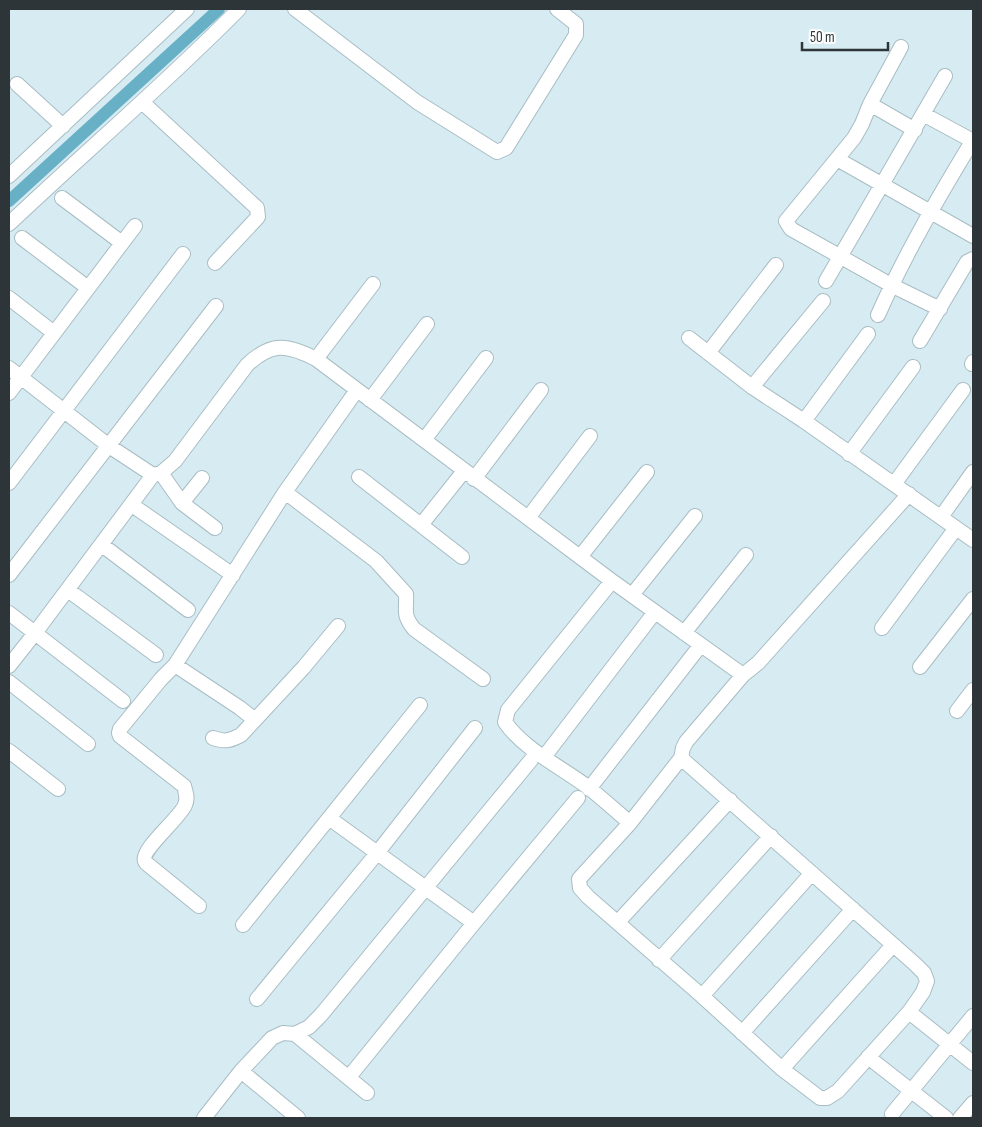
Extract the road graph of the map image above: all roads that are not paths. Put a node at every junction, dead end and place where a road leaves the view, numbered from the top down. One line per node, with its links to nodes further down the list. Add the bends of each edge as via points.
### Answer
1 (187, 9): 11 (street)
2 (239, 9): 8 (street)
3 (295, 9): 4 (street, via 417,102 497,152 506,148 576,35 576,24)
4 (557, 9)
5 (902, 47): 9 (street)
6 (945, 76): 10 (street)
7 (17, 84): 11 (street)
8 (142, 102): 19 (street); 27 (street, via 257,208 258,217 254,223)
9 (870, 104): 12 (street); 14 (street, via 854,138)
10 (923, 114): 12 (street); 13 (street)
11 (64, 126): 15 (street)
12 (915, 130): 16 (street)
13 (973, 141): 18 (street)
14 (837, 159): 16 (street); 25 (street, via 786,221 791,229)
15 (9, 176)
16 (883, 184): 18 (street); 25 (street)
17 (62, 198): 23 (street)
18 (930, 213): 21 (street); 31 (street)
19 (9, 224)
20 (135, 226): 23 (street)
21 (973, 236)
22 (22, 238): 32 (street)
23 (122, 243): 32 (street)
24 (183, 254): 55 (street)
25 (840, 257): 29 (street); 31 (street)
26 (973, 259): 36 (street, via 967,262)
27 (215, 263)
28 (776, 265): 43 (street)
29 (826, 281)
30 (373, 284): 45 (street)
31 (891, 285): 36 (street); 37 (street)
32 (88, 288): 39 (street)
33 (9, 298): 39 (street)
34 (822, 301): 49 (street)
35 (216, 306): 59 (street)
36 (940, 309): 42 (street)
37 (878, 315)
38 (427, 324): 54 (street)
39 (54, 332): 48 (street)
40 (868, 334): 56 (street)
41 (689, 338): 43 (street)
42 (920, 341)
43 (708, 353): 49 (street)
44 (486, 358): 58 (street)
45 (316, 359): 50 (street); 63 (street, via 281,347 258,354 175,461)
46 (913, 367): 60 (street)
47 (9, 368): 48 (street)
48 (20, 378): 53 (street); 55 (street)
49 (752, 388): 56 (street)
50 (357, 390): 54 (street); 69 (street)
51 (541, 390): 64 (street)
52 (963, 390): 68 (street)
53 (9, 393)
54 (370, 400): 58 (street)
55 (63, 411): 59 (street); 67 (street)
56 (804, 421): 60 (street)
57 (590, 436): 75 (street)
58 (424, 440): 64 (street)
59 (109, 446): 63 (street); 84 (street)
60 (849, 454): 68 (street)
61 (647, 472): 83 (street)
62 (973, 472): 74 (street)
63 (157, 474): 71 (street); 72 (street)
64 (469, 475): 75 (street); 76 (street)
65 (359, 477): 76 (street)
66 (202, 478): 71 (street)
67 (9, 483)
68 (894, 484): 70 (street)
69 (285, 492): 85 (street); 103 (street, via 376,561 406,594 406,620 414,630)
70 (909, 494): 74 (street); 102 (street, via 758,663)
71 (182, 503): 77 (street)
72 (132, 505): 80 (street); 85 (street)
73 (695, 516): 88 (street)
74 (941, 517): 78 (street)
75 (528, 518): 83 (street)
76 (421, 525): 82 (street)
77 (215, 528)
78 (956, 528): 79 (street); 94 (street)
79 (973, 540)
80 (102, 545): 87 (street); 90 (street)
81 (746, 555): 95 (street)
82 (462, 557)
83 (580, 557): 86 (street)
84 (9, 575)
85 (233, 575): 99 (street)
86 (612, 581): 88 (street); 114 (street, via 508,710 505,722)
87 (68, 590): 96 (street); 98 (street)
88 (632, 595): 91 (street)
89 (973, 599): 101 (street)
90 (188, 610)
91 (655, 612): 95 (street); 114 (street)
92 (9, 613): 96 (street)
93 (338, 626): 109 (street)
94 (882, 628)
95 (684, 633): 97 (street)
96 (35, 634): 100 (street); 106 (street)
97 (700, 646): 102 (street); 116 (street)
98 (156, 655)
99 (175, 664): 109 (street); 126 (street, via 119,733 184,786 185,805 148,849 145,861)
100 (9, 666)
101 (920, 667)
102 (743, 675): 115 (street, via 686,742)
103 (483, 679)
104 (9, 682): 112 (street)
105 (973, 690): 108 (street)
106 (123, 701)
107 (420, 705): 120 (street)
108 (957, 711)
109 (255, 720): 111 (street, via 241,735 229,741)
110 (475, 728): 123 (street)
111 (213, 738)
112 (88, 744)
113 (9, 751): 117 (street)
114 (537, 758): 116 (street); 125 (street)
115 (682, 758): 119 (street); 121 (street)
116 (589, 789): 121 (street)
117 (58, 790)
118 (578, 798): 129 (street)
119 (730, 800): 122 (street); 128 (street)
120 (329, 818): 123 (street); 130 (street)
121 (630, 823): 128 (street, via 579,880 580,888)
122 (772, 836): 124 (street); 132 (street)
123 (378, 852): 125 (street); 134 (street)
124 (812, 873): 127 (street); 133 (street)
125 (426, 888): 129 (street); 138 (street, via 321,1015)
126 (199, 906)
127 (853, 909): 131 (street); 137 (street)
128 (618, 922): 132 (street)
129 (474, 923): 144 (street)
130 (243, 925)
131 (893, 945): 135 (street, via 924,973 927,982); 142 (street)
132 (659, 960): 133 (street)
133 (702, 996): 137 (street)
134 (257, 999)
135 (909, 1012): 139 (street); 140 (street)
136 (973, 1016): 139 (street)
137 (742, 1033): 142 (street)
138 (295, 1034): 143 (street, via 283,1033 272,1038); 144 (street)
139 (950, 1045): 141 (street); 145 (street)
140 (868, 1057): 142 (street, via 838,1091 827,1098 820,1098); 145 (street)
141 (973, 1064)
142 (782, 1069)
143 (241, 1071): 149 (street); 150 (street)
144 (349, 1077): 146 (street)
145 (912, 1092): 148 (street); 151 (street)
146 (367, 1093)
147 (973, 1103): 152 (street)
148 (892, 1114)
149 (204, 1118)
150 (298, 1118)
151 (946, 1118)
152 (960, 1118)

